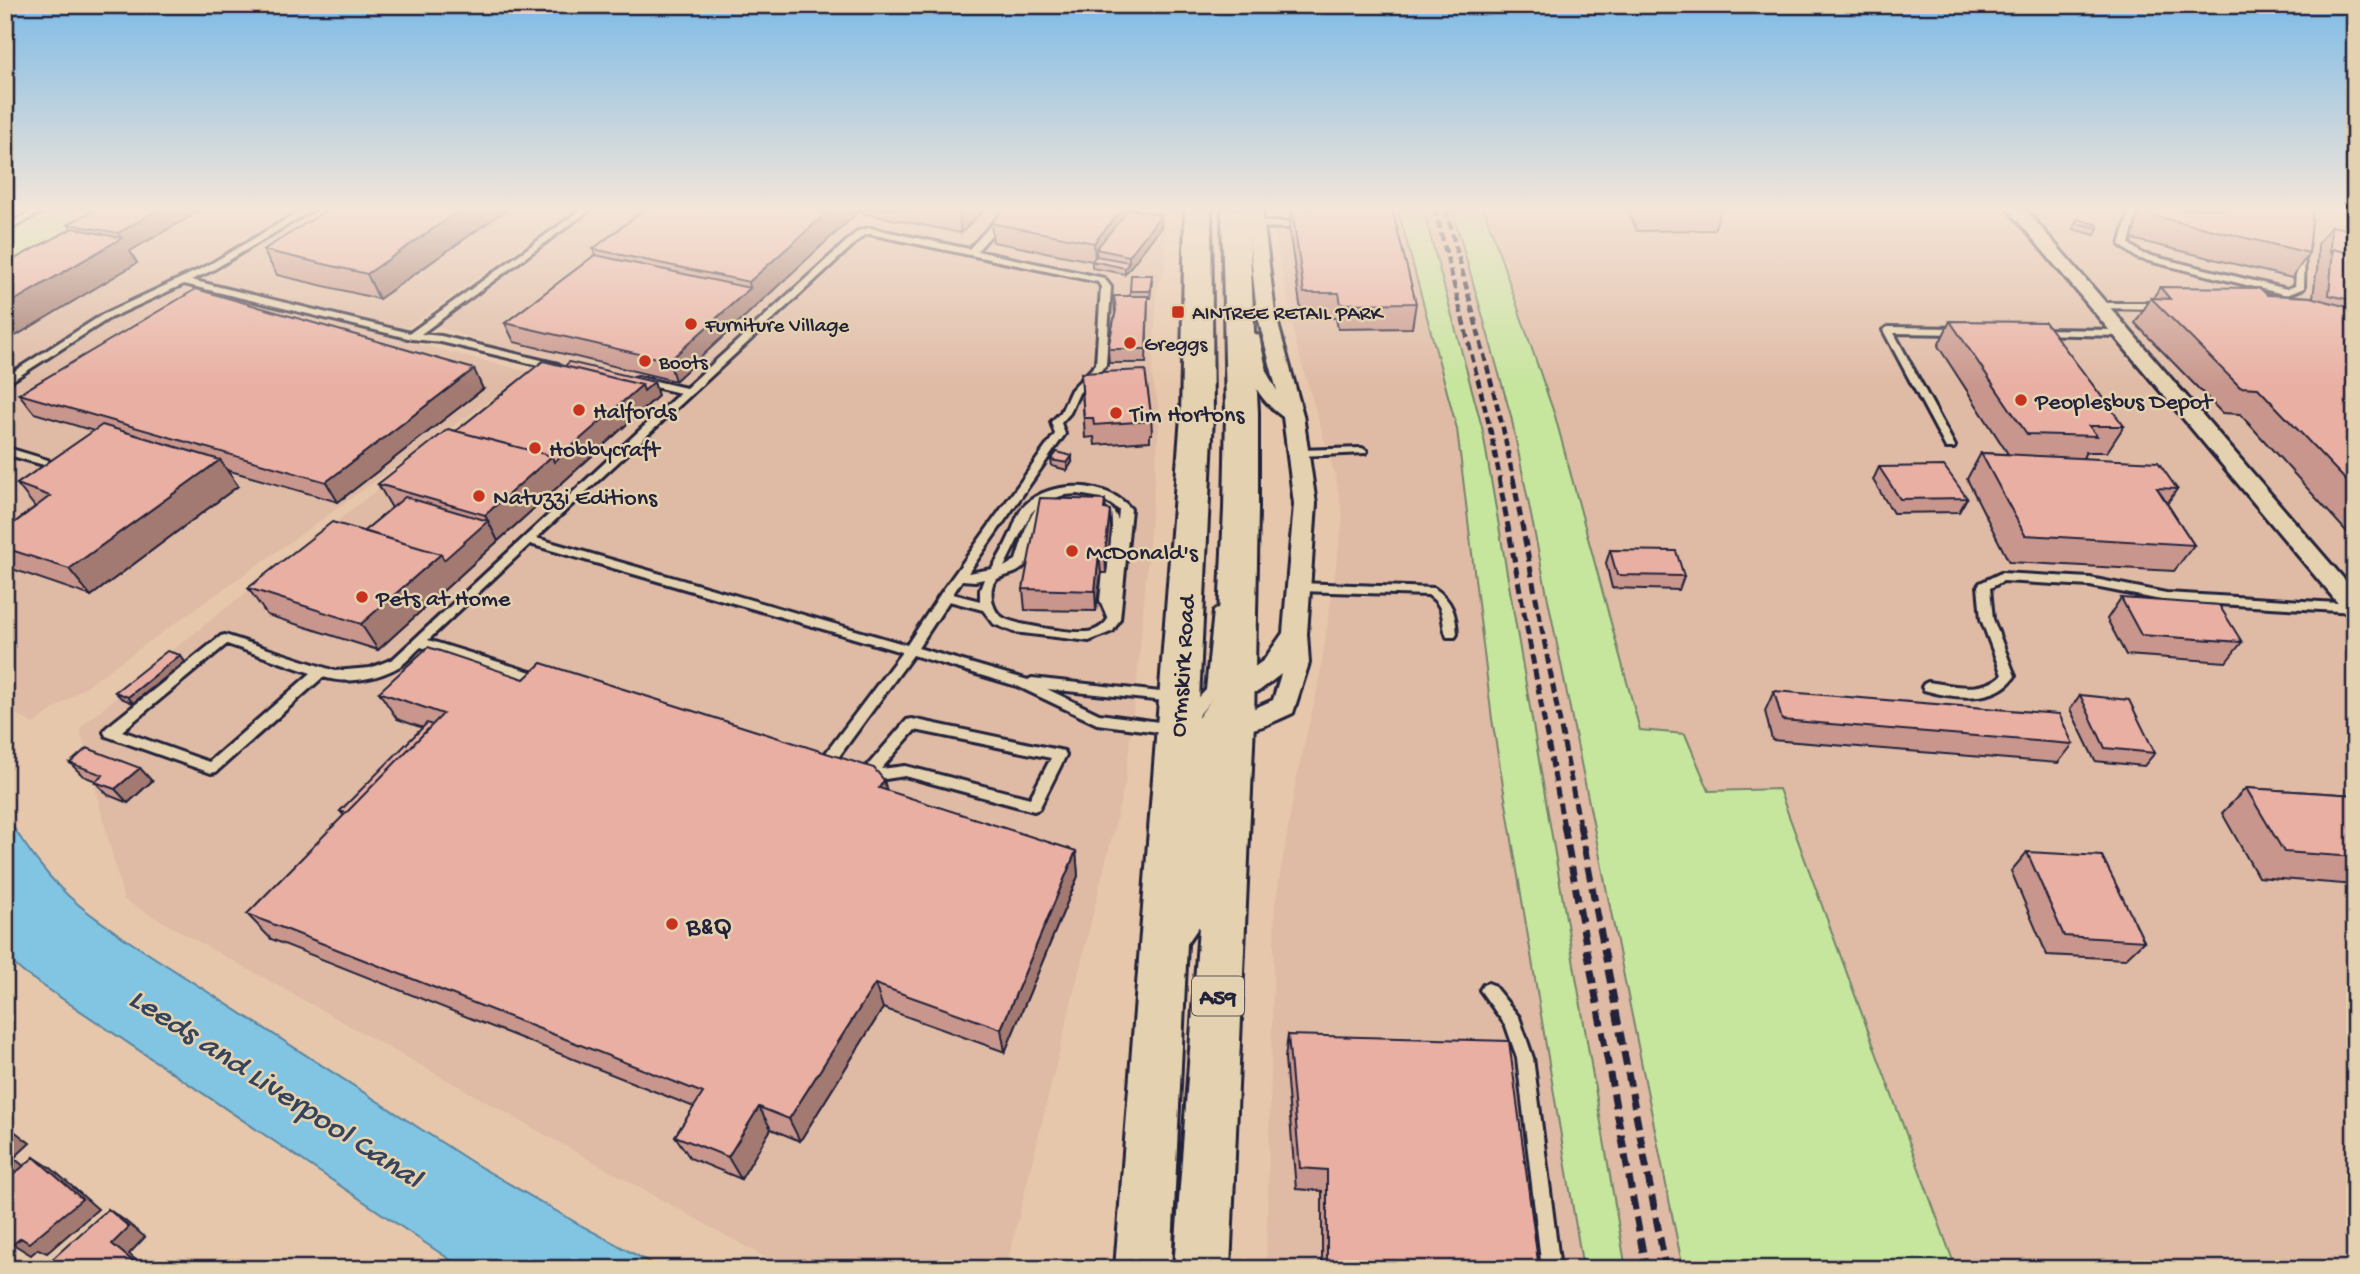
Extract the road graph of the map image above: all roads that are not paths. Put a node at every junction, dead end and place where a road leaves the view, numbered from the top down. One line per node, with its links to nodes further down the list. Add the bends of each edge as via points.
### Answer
1 (209, 268): 11 (lane)
2 (505, 268): 18 (lane)
3 (823, 268): 23 (lane)
4 (1053, 268): 20 (lane, via 1105,282)
5 (1198, 268): 51 (highway, Ormskirk Road / A59, via 1197,416)
6 (1241, 268): 12 (highway, Ormskirk Road / A59)
7 (1258, 268): 24 (street)
8 (2067, 268): 13 (street)
9 (2191, 268): 10 (lane, via 2287,292 2299,288)
10 (2301, 268)
11 (184, 281): 18 (lane); 22 (lane, via 105,317)
12 (1238, 288): 24 (street, via 1262,387 1272,401); 51 (highway, Ormskirk Road / A59, via 1242,412 1232,536)
13 (2099, 306): 14 (lane); 17 (street)
14 (2179, 306)
15 (1971, 331): 25 (lane, via 1888,330)
16 (2026, 332): 17 (lane)
17 (2122, 333): 41 (street)
18 (412, 336): 19 (lane, via 553,366)
19 (569, 365)
20 (1101, 365): 36 (lane, via 1075,392 1056,422 1060,434)
21 (622, 377): 23 (lane)
22 (5, 382)
23 (689, 392): 34 (lane)
24 (1293, 415): 28 (street)
25 (1950, 446)
26 (5, 450): 29 (lane)
27 (1362, 451): 28 (lane)
28 (1300, 453): 37 (street, via 1305,503)
29 (44, 462)
30 (1059, 512): 33 (lane)
31 (1084, 512): 32 (lane)
32 (1109, 512): 33 (lane, via 1096,502 1060,499 1043,507); 42 (lane, via 1114,523 1106,600)
33 (1034, 519): 35 (lane, via 1021,561 1013,569)
34 (528, 540): 45 (lane); 46 (lane)
35 (996, 572): 36 (lane); 40 (lane, via 987,582); 42 (lane, via 1027,509 1038,501 1063,492 1108,496 1125,509)
36 (958, 576): 38 (lane)
37 (1299, 587): 43 (street); 44 (lane, via 1430,592 1449,610)
38 (945, 596): 40 (lane); 46 (lane)
39 (1220, 599): 51 (lane)
40 (987, 607): 42 (lane, via 998,621 1014,628 1069,636 1089,637 1109,628)
41 (2355, 608): 50 (lane, via 2166,597 2090,582 2001,577 1984,586 1987,618 2009,676 1999,688 1980,692)
42 (1114, 620)
43 (1295, 634): 51 (street, via 1268,672); 51 (street, via 1297,663 1283,705 1260,717)
44 (1451, 634)
45 (420, 642): 47 (lane, via 397,662 372,673 345,677); 48 (lane, via 531,677)
46 (910, 650): 49 (lane); 52 (lane)
47 (320, 672): 47 (lane, via 211,768 111,732 225,639)
48 (556, 680)
49 (1021, 682): 51 (lane); 51 (lane, via 1097,719)
50 (1928, 687)
51 (1207, 710): 54 (highway, Ormskirk Road / A59, via 1162,954); 55 (highway, Ormskirk Road / A59)
52 (840, 770): 52 (lane, via 912,724 1059,755 1034,805 905,771)
53 (1488, 990): 56 (lane, via 1513,1023 1525,1058)
54 (1143, 1269)
55 (1202, 1269)
56 (1551, 1269)

